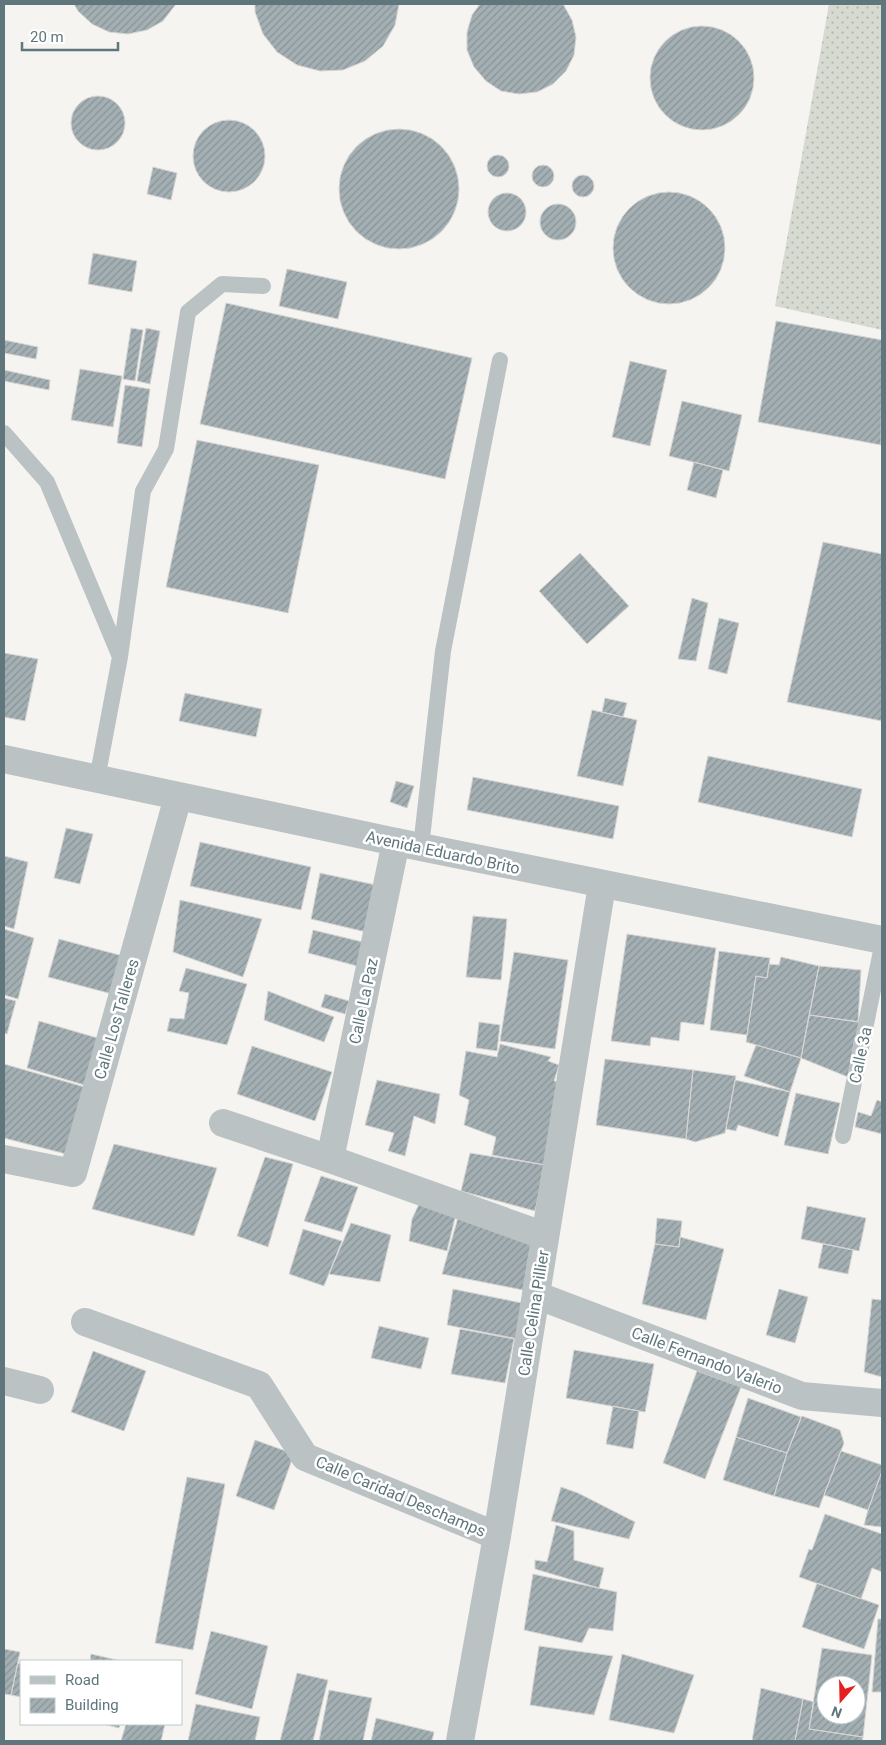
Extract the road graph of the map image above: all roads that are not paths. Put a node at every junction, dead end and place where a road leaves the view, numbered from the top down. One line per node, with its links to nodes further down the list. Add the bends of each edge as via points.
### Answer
1 (263, 286): 4 (lane, via 222,284 188,312 166,449 143,491)
2 (500, 360): 8 (lane)
3 (4, 433): 4 (lane, via 47,482)
4 (120, 658): 6 (lane)
5 (4, 758): 6 (street, Avenida Eduardo Brito)
6 (97, 779): 7 (street, Avenida Eduardo Brito)
7 (178, 796): 8 (street, Avenida Eduardo Brito); 14 (street, Calle Los Talleres, via 73,1173)
8 (409, 845): 9 (street, Avenida Eduardo Brito); 15 (street, Calle La Paz)
9 (602, 884): 10 (street, Avenida Eduardo Brito); 16 (street, Calle Celina Pillier)
10 (882, 940)
11 (882, 946): 13 (lane, Calle 3a)
12 (223, 1123): 15 (street)
13 (843, 1136)
14 (4, 1159)
15 (330, 1159): 16 (street)
16 (545, 1236): 17 (street, Calle Celina Pillier)
17 (536, 1295): 21 (street, Calle Fernando Valerio, via 802,1396); 22 (street, Calle Celina Pillier)
18 (85, 1322): 22 (street, Calle Caridad Deschamps, via 259,1385 305,1457)
19 (4, 1381): 20 (street)
20 (40, 1390)
21 (882, 1403)
22 (497, 1536): 23 (street, Calle Celina Pillier)
23 (460, 1741)

